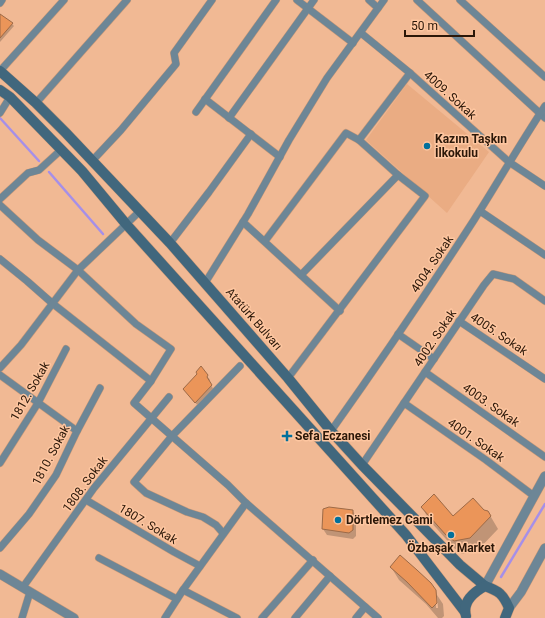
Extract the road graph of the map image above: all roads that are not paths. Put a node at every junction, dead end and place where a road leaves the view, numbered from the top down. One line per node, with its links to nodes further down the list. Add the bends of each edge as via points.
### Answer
1 (2, 0): 12 (street)
2 (64, 0): 17 (street)
3 (127, 0): 23 (street)
4 (212, 0): 33 (street, via 174,53 176,64)
5 (276, 0): 22 (street)
6 (297, 0): 13 (street)
7 (314, 0): 13 (street)
8 (369, 0): 14 (street)
9 (384, 0): 14 (street)
10 (417, 0): 27 (street)
11 (460, 0): 19 (street)
12 (0, 3)
13 (307, 8): 16 (street); 28 (street)
14 (378, 8): 15 (street)
15 (361, 33): 16 (street); 18 (street, 4009. Sokak)
16 (353, 44): 32 (street, via 328,78)
17 (0, 71): 23 (main road, Atatürk Bulvarı)
18 (410, 73): 30 (street); 34 (street, 4009. Sokak)
19 (545, 77)
20 (0, 90): 21 (main road)
21 (10, 97): 26 (street); 31 (main road)
22 (205, 99): 25 (street); 28 (street)
23 (36, 103): 33 (main road, Atatürk Bulvarı)
24 (545, 106): 27 (street, 4004. Sokak)
25 (196, 112)
26 (0, 113)
27 (542, 116): 34 (street, 4004. Sokak)
28 (229, 118): 29 (street)
29 (251, 134): 32 (street); 44 (street)
30 (359, 140): 35 (street); 43 (street, via 346,133)
31 (62, 149): 37 (street, via 39,170 28,173); 42 (main road)
32 (280, 157): 41 (street)
33 (92, 161): 39 (main road, Atatürk Bulvarı)
34 (509, 162): 36 (street, 4009. Sokak); 40 (street, 4004. Sokak)
35 (398, 175): 48 (street); 52 (street, via 425,196)
36 (545, 186)
37 (0, 200)
38 (0, 205): 47 (street, via 38,240)
39 (140, 211): 42 (street); 44 (main road, Atatürk Bulvarı)
40 (480, 211): 45 (street); 54 (street, 4004. Sokak)
41 (243, 222): 43 (street); 49 (street)
42 (126, 224): 47 (street); 93 (main road, via 406,535)
43 (265, 242): 48 (street)
44 (170, 243): 49 (main road, Atatürk Bulvarı)
45 (545, 255)
46 (0, 258): 51 (street)
47 (78, 270): 51 (street); 63 (street, via 136,324 171,349)
48 (301, 275): 52 (street)
49 (205, 283): 61 (main road, Atatürk Bulvarı)
50 (545, 301): 53 (street, 4002. Sokak, via 514,279 493,274)
51 (52, 303): 58 (street); 63 (street)
52 (340, 311): 61 (street)
53 (460, 321): 56 (street, 4002. Sokak); 62 (street, 4005. Sokak)
54 (398, 334): 56 (street); 70 (street, 4004. Sokak)
55 (66, 349): 66 (street, 1812. Sokak)
56 (434, 359): 59 (street, 4002. Sokak)
57 (240, 366): 71 (street)
58 (0, 368)
59 (425, 372): 67 (street, 4002. Sokak); 72 (street, 4003. Sokak)
60 (0, 375): 66 (street)
61 (288, 378): 70 (main road, Atatürk Bulvarı)
62 (545, 379)
63 (151, 381): 68 (street, via 134,403)
64 (100, 388): 69 (street, 1810. Sokak)
65 (169, 397): 68 (street, 1808. Sokak)
66 (38, 403): 69 (street); 73 (street, 1812. Sokak)
67 (404, 403): 74 (street, 4002. Sokak); 76 (street, 4001. Sokak)
68 (151, 418): 71 (street); 77 (street, 1808. Sokak)
69 (77, 430): 80 (street, 1810. Sokak, via 56,475 29,514)
70 (331, 431): 74 (main road, Atatürk Bulvarı)
71 (172, 436): 78 (street); 79 (street, via 134,482 146,493 203,517)
72 (545, 457)
73 (0, 464)
74 (362, 465): 87 (main road, Atatürk Bulvarı, via 460,565)
75 (545, 476): 76 (street)
76 (534, 496): 87 (street)
77 (86, 500): 84 (street, 1807. Sokak); 88 (street, 1808. Sokak)
78 (246, 503): 79 (street); 83 (street)
79 (223, 533): 84 (street)
80 (0, 548)
81 (545, 548): 92 (street, via 521,592)
82 (99, 558): 90 (street)
83 (313, 560): 86 (street); 98 (street)
84 (200, 566): 89 (street)
85 (0, 574): 88 (street)
86 (330, 576): 91 (street); 99 (street)
87 (485, 586): 92 (main road, Atatürk Bulvarı, via 497,590 505,598); 93 (main road, via 475,591 467,602)
88 (27, 590): 94 (street); 95 (street, 1808. Sokak)
89 (183, 590): 90 (street); 97 (street)
90 (177, 599): 96 (street)
91 (365, 607): 100 (street); 101 (street)
92 (509, 608): 102 (main road)
93 (464, 616)
94 (72, 617)
95 (22, 618)
96 (165, 618)
97 (237, 618)
98 (262, 618)
99 (295, 618)
100 (356, 618)
101 (378, 618)
102 (505, 618)

